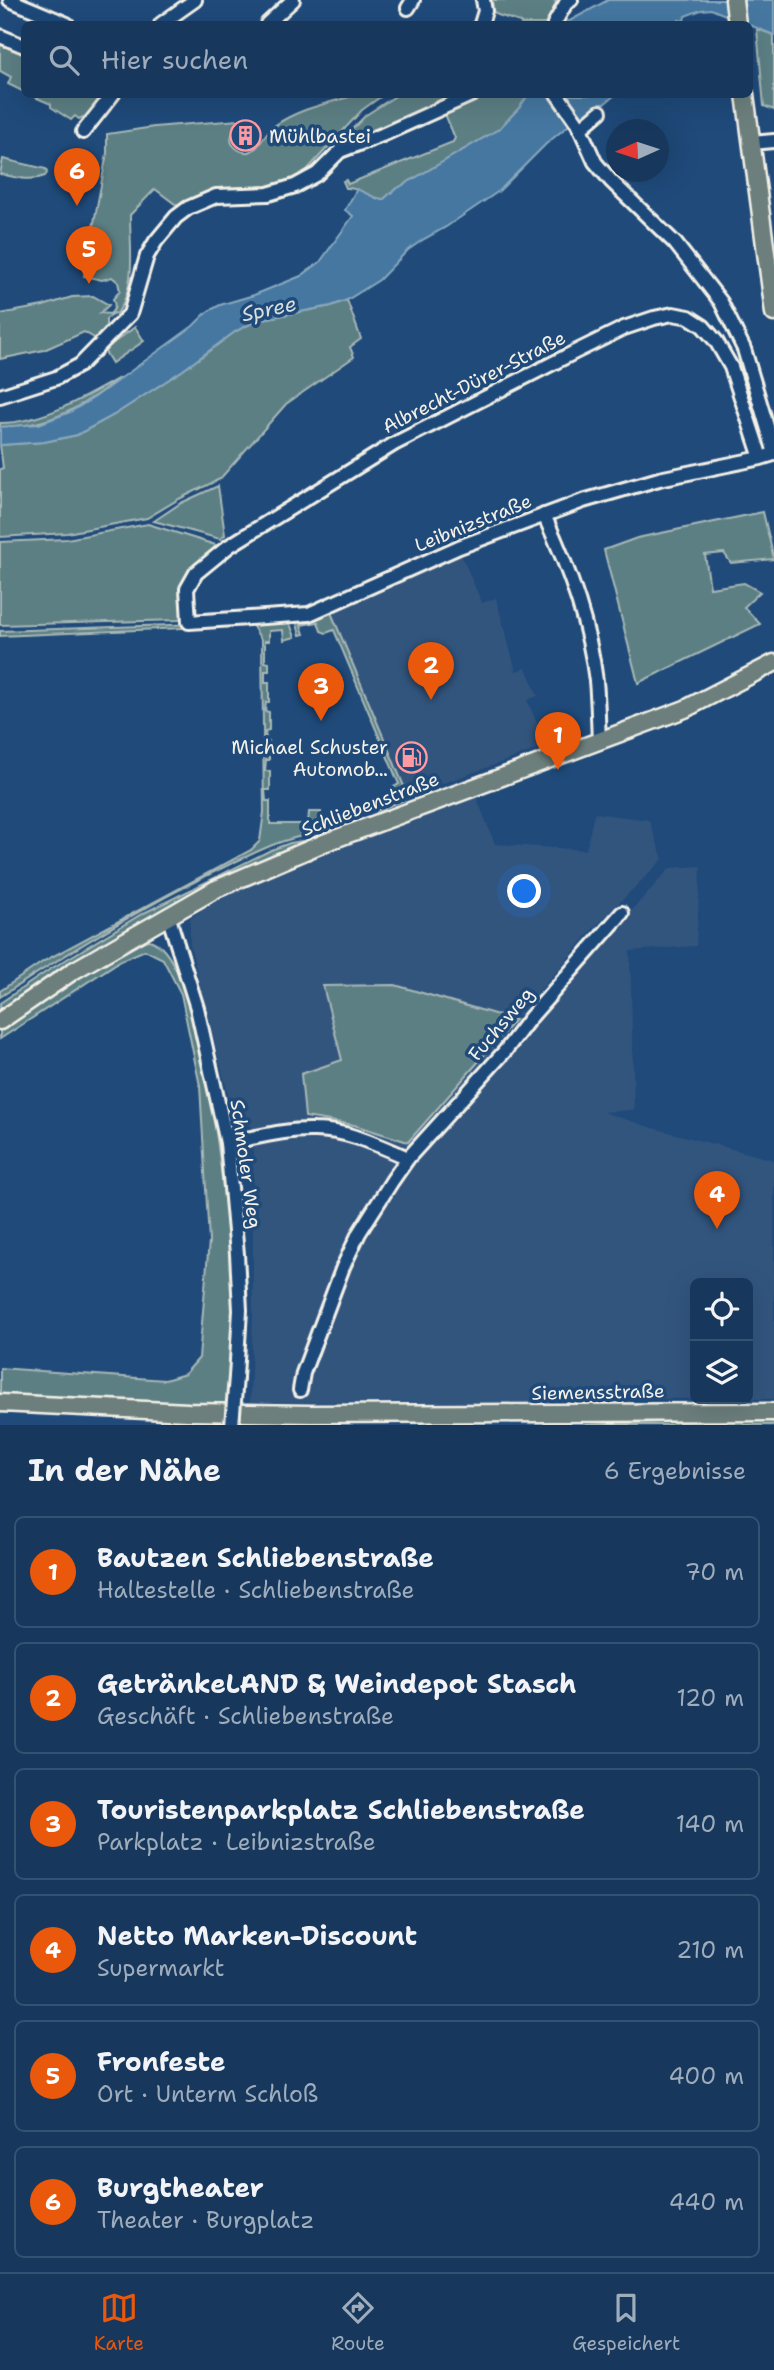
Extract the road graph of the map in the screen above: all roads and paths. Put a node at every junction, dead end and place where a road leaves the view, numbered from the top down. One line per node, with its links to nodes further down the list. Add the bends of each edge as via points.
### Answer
1 (10, 0): 7 (street)
2 (195, 0): 8 (street)
3 (293, 0): 9 (street)
4 (483, 0): 10 (street)
5 (571, 0): 11 (street)
6 (734, 0): 12 (main road)
7 (60, 21)
8 (165, 21)
9 (270, 21)
10 (482, 21)
11 (556, 21)
12 (737, 21)
13 (0, 36): 14 (street)
14 (21, 45)
15 (110, 98): 21 (street)
16 (464, 98): 26 (street, via 340,151 317,174 295,186 268,194 216,196 188,208 147,256 130,314 80,365)
17 (560, 98): 20 (street)
18 (745, 98): 22 (main road)
19 (600, 112): 20 (street)
20 (579, 126): 27 (street, via 595,162 675,243 721,302 744,349)
21 (84, 131)
22 (750, 137): 23 (street); 24 (main road)
23 (774, 141)
24 (774, 307): 25 (main road)
25 (774, 313)
26 (0, 396)
27 (774, 452): 28 (street, Leibnizstraße)
28 (761, 458): 29 (street, Leibnizstraße, via 659,479); 30 (street, Albrecht-Dürer-Straße, via 731,367 716,341 689,317 654,318 564,357 394,444 229,546 196,573 187,589)
29 (544, 515): 30 (street, Leibnizstraße, via 459,547 309,614); 32 (street, via 576,592 589,641)
30 (189, 622)
31 (774, 663): 32 (main road, Schliebenstraße, via 685,709)
32 (599, 741): 34 (main road, Schliebenstraße, via 324,843)
33 (622, 913): 37 (street, Fuchsweg)
34 (168, 915): 35 (main road, Schliebenstraße); 36 (street, Schmoler Weg, via 197,1008)
35 (0, 1021)
36 (227, 1143): 37 (street, via 316,1129 367,1140); 41 (street, Schmoler Weg, bridge, via 240,1310)
37 (408, 1158): 38 (street, Fuchsweg, via 370,1215 344,1267)
38 (300, 1390)
39 (0, 1403): 41 (main road, Siemensstraße)
40 (774, 1412): 44 (main road, Siemensstraße)
41 (229, 1419): 42 (main road, Siemensstraße, via 247,1413)
42 (419, 1420): 43 (main road, Siemensstraße)
43 (444, 1420): 44 (main road, Siemensstraße)
44 (463, 1420)

